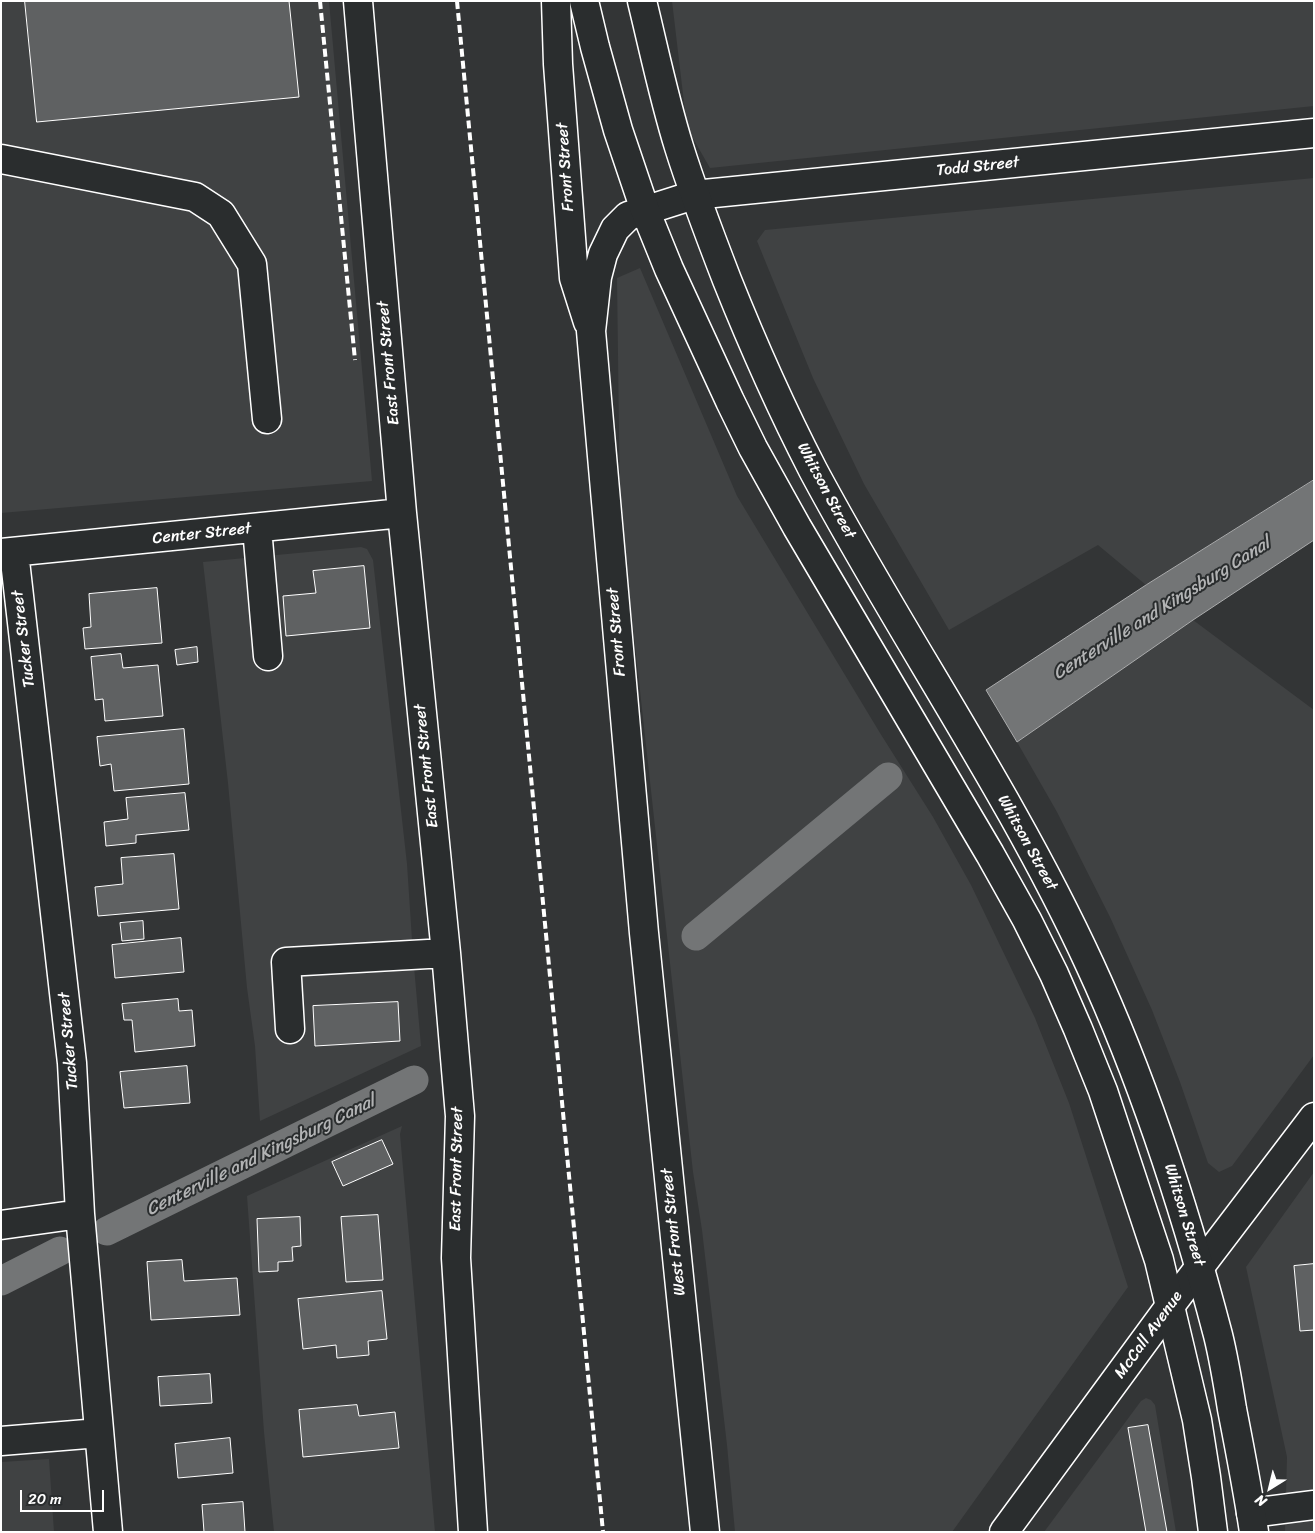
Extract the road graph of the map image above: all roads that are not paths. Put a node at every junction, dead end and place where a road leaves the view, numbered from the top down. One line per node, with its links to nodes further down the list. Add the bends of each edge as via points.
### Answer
1 (358, 1): 11 (street, East Front Street)
2 (556, 1): 9 (street, Front Street, via 574,278)
3 (584, 1): 8 (street, via 618,130)
4 (642, 1): 7 (street, Whitson Street)
5 (1314, 134): 7 (street, Todd Street)
6 (1, 159): 10 (street, via 195,197 221,214 252,264)
7 (694, 195): 8 (street, Todd Street); 21 (street, Whitson Street, via 745,324 808,459 853,543 1015,819 1089,962 1162,1145)
8 (645, 210): 9 (street, Front Street, via 621,222 608,243 597,277); 22 (street, via 702,342 753,448 990,854 1054,974 1103,1091 1151,1236)
9 (591, 330): 15 (street, Front Street)
10 (267, 419)
11 (402, 513): 12 (street, Center Street); 16 (street, East Front Street)
12 (257, 528): 13 (street, Center Street); 14 (street)
13 (8, 552): 19 (street, Tucker Street, via 72,1064)
14 (268, 656)
15 (644, 933): 29 (street, West Front Street)
16 (446, 953): 17 (street, via 286,962); 28 (street, East Front Street, via 460,1116 456,1258)
17 (290, 1028)
18 (1312, 1122): 21 (street, McCall Avenue)
19 (80, 1214): 20 (street); 23 (street, Tucker Street)
20 (1, 1225)
21 (1200, 1266): 22 (street, McCall Avenue); 26 (street, Whitson Street, via 1219,1338)
22 (1170, 1306): 30 (street, McCall Avenue); 31 (street, via 1196,1420)
23 (99, 1432): 24 (street); 27 (street, Tucker Street)
24 (1, 1441)
25 (1314, 1505): 26 (street)
26 (1253, 1522)
27 (108, 1532)
28 (473, 1532)
29 (705, 1532)
30 (1004, 1532)
31 (1213, 1532)

